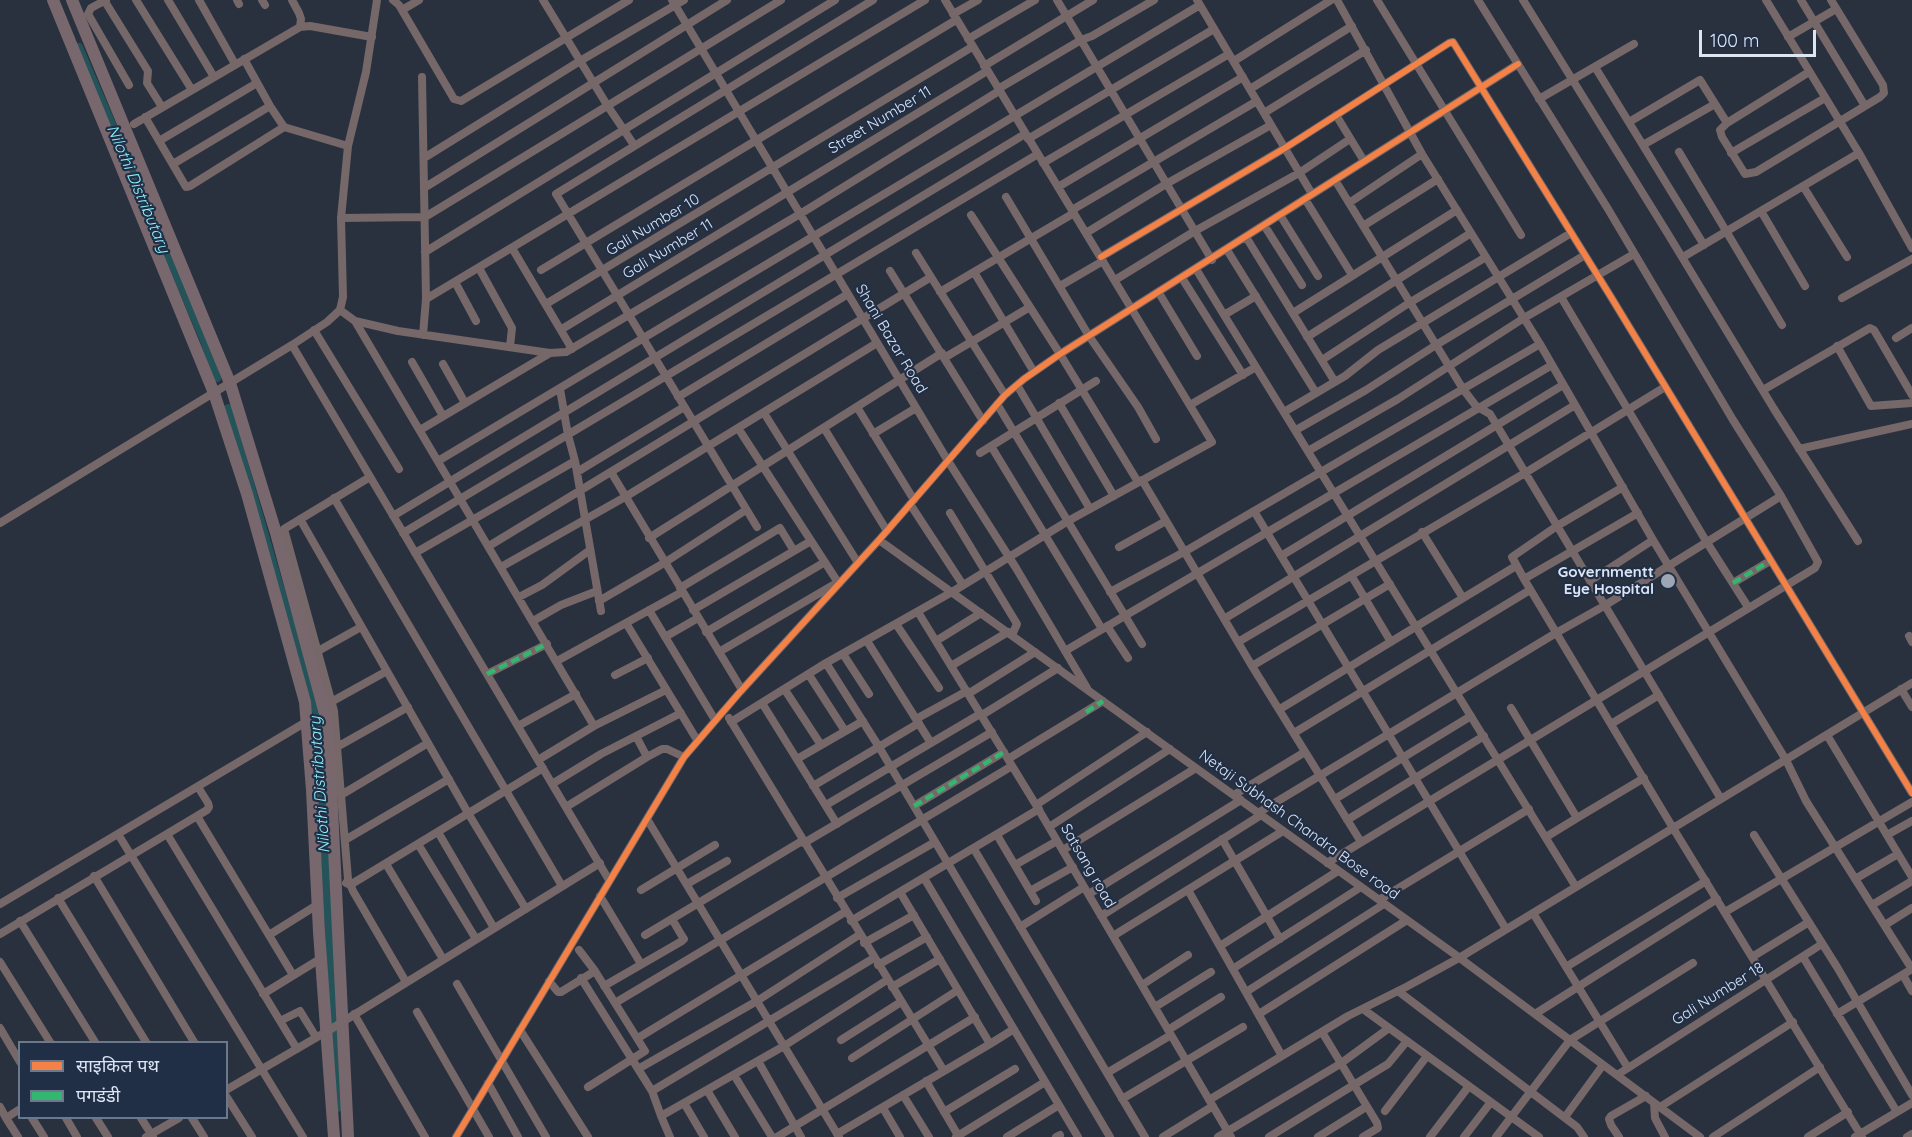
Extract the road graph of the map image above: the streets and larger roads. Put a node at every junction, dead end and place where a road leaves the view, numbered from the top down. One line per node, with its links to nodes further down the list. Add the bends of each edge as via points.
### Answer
1 (53, 0): 256 (street)
2 (72, 0): 248 (street)
3 (105, 0): 70 (street, via 87,14); 84 (street, via 148,71 147,83)
4 (136, 0): 73 (street)
5 (168, 0): 63 (street)
6 (199, 0): 55 (street)
7 (292, 0): 42 (street, via 299,13)
8 (377, 0): 45 (street)
9 (393, 0): 36 (street)
10 (419, 0): 36 (street)
11 (543, 0): 46 (street)
12 (629, 0): 46 (street)
13 (684, 0): 34 (street)
14 (727, 0): 40 (street)
15 (781, 0): 50 (street)
16 (835, 0): 62 (street)
17 (873, 0): 74 (street)
18 (925, 0): 86 (street)
19 (945, 0): 38 (street)
20 (978, 0): 38 (street)
21 (1035, 0): 48 (street, Gali Number 10)
22 (1057, 0): 37 (street)
23 (1093, 0): 37 (street, Street Number 11)
24 (1154, 0): 47 (street)
25 (1331, 0): 52 (street)
26 (1337, 0): 41 (street)
27 (1377, 0): 56 (street)
28 (1478, 0): 57 (street)
29 (1523, 0): 66 (street)
30 (1766, 0): 44 (street)
31 (1801, 0): 39 (street)
32 (1831, 0): 35 (street)
33 (1198, 2): 43 (street); 58 (street)
34 (674, 3): 40 (street, Shani Bazar Road); 54 (street)
35 (1836, 9): 39 (street); 83 (street, via 1884,89 1882,95)
36 (402, 10): 46 (street, via 457,101)
37 (1066, 16): 47 (street); 60 (street, Street Number 11)
38 (955, 17): 48 (street); 104 (street)
39 (1814, 22): 44 (street); 83 (street)
40 (687, 25): 50 (street, Shani Bazar Road); 67 (street)
41 (1352, 26): 51 (street); 72 (street)
42 (300, 27): 45 (street); 53 (street)
43 (1214, 28): 52 (street); 76 (street)
44 (1788, 37): 61 (street)
45 (372, 38): 107 (street)
46 (566, 38): 54 (street)
47 (1081, 40): 58 (street); 75 (street)
48 (970, 43): 60 (street); 119 (street, Gali Number 10)
49 (1634, 44): 59 (street)
50 (701, 48): 62 (street, Shani Bazar Road); 81 (street)
51 (1366, 50): 69 (street); 87 (street)
52 (1232, 57): 65 (street); 88 (street)
53 (244, 59): 55 (street); 68 (street)
54 (580, 61): 67 (street); 114 (street)
55 (235, 64): 63 (street)
56 (1416, 64): 69 (street); 71 (street, via 1453,42); 85 (street)
57 (1518, 64): 71 (street); 78 (street)
58 (1096, 66): 76 (street); 91 (street)
59 (1595, 67): 66 (street); 92 (street)
60 (985, 69): 75 (street); 127 (street, Street Number 11)
61 (1809, 72): 77 (street); 94 (street)
62 (715, 73): 74 (street, Shani Bazar Road); 98 (street)
63 (214, 77): 73 (street)
64 (422, 77): 114 (street)
65 (1243, 77): 72 (street); 101 (street)
66 (1572, 80): 78 (street); 165 (street)
67 (593, 82): 81 (street); 126 (street)
68 (257, 83): 82 (street); 103 (street)
69 (1385, 84): 89 (street); 99 (street)
70 (129, 85)
71 (1481, 87): 85 (street); 147 (street)
72 (1250, 89): 79 (street)
73 (192, 90): 84 (street)
74 (726, 90): 86 (street, Shani Bazar Road); 105 (street)
75 (998, 90): 91 (street); 135 (street)
76 (1111, 90): 88 (street); 100 (street)
77 (1825, 98): 93 (street); 110 (street)
78 (1539, 99): 160 (street)
79 (1257, 100): 87 (street); 115 (street)
80 (1715, 104): 92 (street, via 1700,80); 94 (street); 106 (street)
81 (607, 105): 98 (street); 139 (street)
82 (270, 106): 97 (street); 118 (street)
83 (1865, 106): 93 (street)
84 (162, 107): 90 (street)
85 (1444, 110): 99 (street); 148 (street)
86 (739, 112): 104 (street, Shani Bazar Road); 136 (street)
87 (1264, 113): 96 (street)
88 (1125, 114): 101 (street); 117 (street)
89 (1336, 116): 102 (street); 108 (street)
90 (146, 117): 95 (street); 103 (street)
91 (1015, 117): 100 (street); 149 (street)
92 (1629, 122): 106 (street)
93 (1839, 122): 110 (street, via 1752,174 1745,174); 111 (street)
94 (1727, 123): 110 (street, via 1720,133)
95 (134, 124)
96 (1271, 125): 108 (street); 123 (street)
97 (284, 127): 107 (street); 118 (street, via 190,186 182,183)
98 (623, 130): 105 (street); 158 (street)
99 (1410, 132): 113 (street); 116 (street)
100 (1027, 136): 112 (street); 162 (street)
101 (1139, 138): 115 (street); 125 (street)
102 (1350, 139): 116 (street); 120 (street)
103 (159, 141): 118 (street)
104 (756, 141): 119 (street, Shani Bazar Road); 153 (street)
105 (634, 145): 136 (street, via 558,192)
106 (1643, 145): 154 (street)
107 (348, 146): 140 (street)
108 (1285, 148): 120 (street); 131 (street)
109 (1679, 152): 144 (street)
110 (1731, 153)
111 (1859, 153): 124 (street); 150 (street)
112 (1038, 154): 117 (street); 177 (street)
113 (1422, 154): 121 (street); 130 (street)
114 (424, 158): 126 (street)
115 (1153, 161): 123 (street); 134 (street)
116 (1364, 161): 122 (street)
117 (1043, 163): 125 (street)
118 (173, 164)
119 (773, 169): 127 (street, Shani Bazar Road); 174 (street, Gali Number 10)
120 (1299, 173): 129 (street); 143 (street)
121 (1438, 179): 132 (street); 142 (street)
122 (1335, 180): 129 (street); 130 (street)
123 (1167, 184): 131 (street); 145 (street)
124 (1803, 186): 133 (street); 166 (street)
125 (1058, 187): 134 (street)
126 (424, 188): 139 (street)
127 (787, 192): 135 (street, Shani Bazar Road); 194 (street, Gali Number 11)
128 (1006, 197): 151 (street)
129 (1308, 197): 138 (street); 178 (street)
130 (1349, 203): 142 (street)
131 (1181, 208): 143 (street); 168 (street)
132 (1457, 210): 146 (street); 163 (street)
133 (1761, 211): 144 (street); 189 (street)
134 (1073, 212): 145 (street); 151 (street)
135 (800, 214): 149 (street, Shani Bazar Road); 207 (street)
136 (568, 215): 153 (street); 155 (street)
137 (971, 215): 167 (street)
138 (1280, 215): 141 (street); 179 (street)
139 (425, 217): 140 (street); 158 (street)
140 (341, 218): 204 (street)
141 (1264, 225): 152 (street); 187 (street)
142 (1363, 226): 163 (street)
143 (1195, 231): 170 (street); 184 (street)
144 (1726, 232): 154 (street); 214 (street)
145 (1086, 233): 168 (street)
146 (1471, 233): 164 (street); 185 (street)
147 (1571, 233): 161 (street); 180 (street)
148 (1521, 235)
149 (813, 236): 162 (street, Shani Bazar Road); 222 (street)
150 (1909, 236): 156 (street)
151 (1031, 237): 167 (street); 188 (street)
152 (1246, 237): 157 (street); 205 (street)
153 (585, 243): 173 (street); 174 (street)
154 (1704, 245): 165 (street)
155 (512, 248): 171 (street); 201 (street)
156 (1912, 248)
157 (1227, 250): 170 (street); 195 (street)
158 (425, 252): 199 (street)
159 (916, 253): 182 (street)
160 (1634, 254): 181 (street); 314 (street)
161 (1585, 255): 181 (street); 197 (street)
162 (825, 256): 177 (street, Shani Bazar Road); 235 (street)
163 (1381, 256): 178 (street); 185 (street)
164 (1486, 257): 180 (street); 200 (street)
165 (1683, 257): 255 (street)
166 (1847, 257)
167 (999, 258): 176 (street); 202 (street)
168 (1102, 259): 184 (street); 188 (street)
169 (1912, 259): 198 (street)
170 (1212, 260): 172 (street)
171 (479, 268): 186 (street); 229 (street, via 512,328)
172 (1196, 269): 183 (street); 206 (street)
173 (542, 270)
174 (602, 271): 194 (street); 201 (street, Gali Number 10)
175 (890, 271): 190 (street)
176 (974, 272): 191 (street); 212 (street)
177 (836, 274): 193 (street, Shani Bazar Road); 244 (street)
178 (1352, 275): 205 (street)
179 (1318, 276)
180 (1498, 276): 197 (street); 213 (street)
181 (1598, 276): 196 (street); 251 (street)
182 (931, 277): 190 (street); 191 (street)
183 (1182, 278): 192 (street); 243 (street)
184 (1115, 280): 203 (street)
185 (1396, 281): 200 (street); 220 (street)
186 (455, 282): 199 (street); 211 (street)
187 (1302, 285)
188 (1060, 286): 219 (street)
189 (1805, 286)
190 (904, 292): 208 (street); 233 (street)
191 (940, 292): 223 (street)
192 (1159, 293): 203 (street); 234 (street)
193 (848, 294): 208 (street, Shani Bazar Road); 260 (street)
194 (617, 296): 207 (street); 216 (street, Gali Number 11)
195 (1256, 296): 206 (street); 257 (street)
196 (1561, 297): 209 (street); 271 (street)
197 (1512, 298): 209 (street); 227 (street)
198 (1842, 298)
199 (426, 299): 218 (street)
200 (1409, 303): 213 (street); 236 (street)
201 (546, 304): 216 (street)
202 (1030, 306): 212 (street); 232 (street)
203 (1133, 309): 219 (street); 265 (street)
204 (340, 310): 210 (street); 217 (street)
205 (1293, 313): 220 (street)
206 (1224, 315): 241 (street)
207 (629, 316): 222 (street); 230 (street)
208 (862, 318): 224 (street, Shani Bazar Road); 278 (street)
209 (1524, 318): 225 (street); 239 (street)
210 (356, 321): 218 (street); 283 (street)
211 (476, 321)
212 (1004, 321): 223 (street); 242 (street)
213 (1422, 323): 227 (street); 247 (street)
214 (1782, 325)
215 (1912, 328): 221 (street)
216 (562, 329): 230 (street)
217 (314, 330): 226 (street); 301 (street)
218 (423, 334): 229 (street)
219 (1089, 336): 232 (street); 289 (street)
220 (1307, 337): 236 (street)
221 (1896, 338)
222 (643, 340): 235 (street); 252 (street)
223 (971, 341): 233 (street); 258 (street)
224 (877, 343): 245 (street, Shani Bazar Road); 274 (street)
225 (1540, 344): 240 (street); 254 (street)
226 (292, 345): 248 (street); 306 (street)
227 (1436, 345): 239 (street); 284 (street)
228 (1837, 346): 255 (street); 259 (street, via 1873,328); 263 (street, via 1871,406)
229 (510, 347): 231 (street)
230 (572, 349): 231 (street)
231 (550, 353): 261 (street)
232 (1060, 354): 242 (street); 253 (street)
233 (943, 356): 245 (street); 277 (street)
234 (1197, 356)
235 (655, 359): 244 (street); 273 (street)
236 (1322, 360): 247 (street)
237 (412, 362): 275 (street)
238 (443, 364): 261 (street)
239 (1448, 365): 254 (street); 295 (street)
240 (1552, 365): 250 (street); 270 (street)
241 (1256, 367): 243 (street); 272 (street)
242 (1034, 372): 249 (street)
243 (1243, 375): 265 (street)
244 (665, 377): 260 (street); 288 (street)
245 (899, 380): 268 (street); 269 (street, Shani Bazar Road)
246 (1096, 381): 253 (street)
247 (1335, 382): 257 (street)
248 (230, 383): 256 (street); 335 (street)
249 (1017, 385): 258 (street); 276 (street)
250 (1563, 385): 266 (street); 280 (street)
251 (1665, 387): 271 (street); 326 (street)
252 (560, 389): 273 (street); 297 (street)
253 (1081, 389): 262 (street); 308 (street)
254 (1463, 389): 270 (street); 304 (street)
255 (1762, 390): 293 (street)
256 (214, 393): 332 (street); 461 (street, via 277,597)
257 (1316, 393): 272 (street)
258 (1005, 395): 264 (street)
259 (1912, 395)
260 (678, 398): 267 (street)
261 (465, 403): 275 (street)
262 (1059, 403): 276 (street); 313 (street)
263 (1912, 403)
264 (997, 404): 277 (street); 285 (street)
265 (1190, 405): 308 (street, via 1212,442)
266 (1575, 405): 286 (street); 291 (street)
267 (684, 407): 278 (street); 302 (street)
268 (857, 407): 282 (street); 287 (street)
269 (916, 408): 287 (street); 299 (street, Shani Bazar Road)
270 (1481, 408): 280 (street); 312 (street)
271 (1627, 410): 286 (street); 346 (street)
272 (1284, 412): 284 (street)
273 (564, 413): 288 (street); 307 (street)
274 (764, 413): 281 (street); 294 (street)
275 (443, 416): 283 (street)
276 (1038, 417): 285 (street); 319 (street)
277 (983, 421): 299 (street)
278 (693, 423): 292 (street); 303 (street)
279 (1912, 423): 293 (street)
280 (1496, 425): 291 (street); 325 (street)
281 (738, 428): 292 (street); 300 (street)
282 (824, 428): 294 (street); 336 (street)
283 (420, 430): 297 (street)
284 (1296, 430): 295 (street)
285 (1014, 432): 290 (street); 330 (street)
286 (1591, 432): 305 (street); 310 (street)
287 (873, 434): 318 (street)
288 (568, 435): 298 (street); 317 (street)
289 (1156, 440)
290 (991, 446): 296 (street); 340 (street)
291 (1509, 446): 305 (street); 341 (street)
292 (708, 447): 309 (street); 315 (street)
293 (1799, 449): 347 (street)
294 (788, 450): 300 (street); 361 (street)
295 (1308, 451): 304 (street)
296 (980, 453)
297 (438, 461): 307 (street)
298 (575, 461): 302 (street); 329 (street)
299 (948, 461): 318 (street); 356 (street, Shani Bazar Road)
300 (763, 466): 309 (street); 345 (street)
301 (399, 470)
302 (577, 472): 311 (street)
303 (611, 472): 311 (street); 315 (street)
304 (1321, 472): 312 (street); 321 (street)
305 (1525, 473): 333 (street); 337 (street)
306 (370, 477): 316 (street); 324 (street)
307 (450, 480): 317 (street); 324 (street)
308 (1140, 481): 313 (street); 331 (street)
309 (732, 486): 320 (street); 342 (street)
310 (1623, 487): 323 (street); 333 (street)
311 (580, 491): 328 (street); 348 (street)
312 (1335, 493): 325 (street); 339 (street)
313 (1114, 496): 319 (street)
314 (1781, 496): 326 (street); 375 (street, via 1818,562)
315 (625, 497): 328 (street); 342 (street)
316 (334, 498): 327 (street); 501 (street)
317 (461, 499): 329 (street); 338 (street)
318 (912, 502): 336 (street); 374 (street)
319 (1090, 509): 330 (street)
320 (746, 510): 334 (street); 360 (street)
321 (1254, 511): 339 (street); 352 (street)
322 (950, 513): 365 (street)
323 (1638, 513): 344 (street); 353 (street)
324 (393, 516): 338 (street)
325 (1348, 516): 341 (street); 355 (street)
326 (1744, 518): 346 (street); 358 (street)
327 (300, 519): 335 (street); 400 (street)
328 (585, 519): 350 (street); 364 (street)
329 (473, 520): 348 (street); 354 (street)
330 (1068, 521): 340 (street); 380 (street)
331 (1166, 521): 349 (street); 352 (street)
332 (0, 523)
333 (1557, 526): 353 (street); 363 (street, via 1515,553 1512,556)
334 (757, 527)
335 (280, 531): 413 (street); 559 (street, via 328,725)
336 (886, 531): 343 (street)
337 (1422, 532): 357 (street); 382 (street)
338 (404, 533): 354 (street)
339 (1267, 534): 355 (street); 366 (street)
340 (1044, 535): 356 (street); 401 (street)
341 (1361, 536): 357 (street); 368 (street)
342 (649, 538): 360 (street)
343 (879, 540): 361 (street); 379 (street, Netaji Subhash Chandra Bose road)
344 (1653, 540): 362 (street); 370 (street)
345 (812, 541): 351 (street); 359 (street)
346 (1706, 541): 362 (street); 373 (street)
347 (1858, 541)
348 (489, 546): 364 (street)
349 (1119, 547)
350 (590, 550): 378 (street); 381 (street)
351 (794, 551): 376 (street, via 780,528); 392 (street)
352 (1184, 552): 366 (street); 380 (street)
353 (1572, 552): 369 (street); 370 (street)
354 (415, 553): 429 (street)
355 (1281, 556): 368 (street)
356 (1009, 557): 365 (street); 414 (street, Shani Bazar Road)
357 (1375, 560): 367 (street); 372 (street)
358 (1770, 561): 373 (street); 375 (street)
359 (825, 562): 371 (street); 402 (street)
360 (664, 563): 376 (street); 384 (street)
361 (858, 563): 371 (street)
362 (1669, 564): 386 (street); 403 (street)
363 (1516, 566): 369 (street); 382 (street)
364 (501, 567): 381 (street)
365 (986, 571): 374 (street); 405 (street, via 1017,624)
366 (1197, 574): 393 (street); 394 (street)
367 (1351, 575): 383 (street); 385 (street)
368 (1294, 578): 385 (street); 394 (street)
369 (1524, 579): 377 (street)
370 (1590, 581): 386 (street)
371 (838, 583): 416 (street); 436 (street)
372 (1390, 584): 383 (street); 399 (street)
373 (1732, 584): 387 (street)
374 (963, 585): 379 (street)
375 (1786, 586): 387 (street); 454 (street)
376 (681, 590): 388 (street); 392 (street)
377 (1530, 590): 404 (street); 415 (street)
378 (597, 591): 384 (street); 395 (street)
379 (952, 592): 390 (street); 391 (street, Netaji Subhash Chandra Bose road)
380 (1110, 592): 393 (street)
381 (519, 597): 395 (street)
382 (1463, 598): 399 (street)
383 (1365, 599): 398 (street); 410 (street)
384 (599, 601): 389 (street)
385 (1307, 601): 398 (street); 409 (street)
386 (1604, 606): 404 (street); 428 (street)
387 (1748, 607): 403 (street)
388 (649, 610): 396 (street); 406 (street)
389 (601, 611)
390 (918, 612): 397 (street); 408 (street, Satsang road)
391 (981, 613): 405 (street, Netaji Subhash Chandra Bose road); 408 (street)
392 (696, 614): 402 (street); 406 (street)
393 (1124, 616): 401 (street); 412 (street)
394 (1224, 620): 409 (street)
395 (533, 621): 411 (street)
396 (626, 623): 419 (street); 421 (street)
397 (896, 624): 407 (street); 433 (street)
398 (1322, 625): 424 (street); 426 (street)
399 (1416, 626): 410 (street); 415 (street)
400 (361, 627): 413 (street); 427 (street)
401 (1105, 628): 414 (street); 420 (street)
402 (706, 632): 416 (street)
403 (1708, 632): 428 (street); 489 (street)
404 (1556, 633): 441 (street); 445 (street)
405 (1010, 634): 417 (street, Netaji Subhash Chandra Bose road); 423 (street)
406 (665, 638): 458 (street)
407 (867, 640): 418 (street); 460 (street)
408 (936, 641): 423 (street, Satsang road)
409 (1238, 642): 424 (street)
410 (1391, 642): 426 (street)
411 (547, 644): 421 (street); 429 (street)
412 (1142, 644)
413 (318, 651): 447 (street)
414 (1065, 651): 438 (street, Shani Bazar Road)
415 (1431, 651): 440 (street); 441 (street)
416 (719, 652): 436 (street)
417 (1035, 652): 425 (street, Netaji Subhash Chandra Bose road); 439 (street)
418 (843, 654): 422 (street); 443 (street)
419 (648, 658): 430 (street); 435 (street)
420 (1128, 658)
421 (557, 661): 442 (street)
422 (826, 663): 431 (street); 459 (street)
423 (951, 666): 439 (street, Satsang road)
424 (1252, 666): 452 (street)
425 (1058, 668): 438 (street, Netaji Subhash Chandra Bose road); 456 (street)
426 (1347, 668): 440 (street); 452 (street)
427 (387, 671): 447 (street); 449 (street)
428 (1644, 671): 444 (street); 445 (street)
429 (487, 674): 464 (street)
430 (615, 675)
431 (809, 675): 437 (street); 466 (street)
432 (1912, 683): 434 (street)
433 (939, 688)
434 (1901, 689): 450 (street); 454 (street)
435 (666, 690): 455 (street); 465 (street)
436 (742, 690): 453 (street)
437 (785, 690): 448 (street); 478 (street)
438 (1089, 691): 446 (street, Netaji Subhash Chandra Bose road)
439 (968, 692): 456 (street, Satsang road); 460 (street)
440 (1362, 692): 469 (street); 472 (street)
441 (1457, 693): 457 (street); 472 (street)
442 (576, 694): 464 (street); 465 (street)
443 (869, 694)
444 (1659, 695): 463 (street); 506 (street)
445 (1596, 700): 463 (street); 474 (street)
446 (1103, 701): 468 (street, Netaji Subhash Chandra Bose road); 487 (street)
447 (332, 702): 479 (street)
448 (762, 703): 462 (street); 486 (street)
449 (408, 707): 476 (street); 479 (street)
450 (1912, 707)
451 (1511, 708): 474 (street)
452 (1280, 709): 469 (street)
453 (724, 710): 458 (street); 462 (street)
454 (1864, 712): 470 (street); 502 (street)
455 (681, 713): 471 (street); 475 (street)
456 (981, 715): 467 (street, Satsang road); 477 (street)
457 (1471, 716): 473 (street); 485 (street)
458 (715, 720): 475 (street)
459 (863, 721): 466 (street); 480 (street)
460 (917, 721): 477 (street); 480 (street)
461 (306, 722): 500 (street); 585 (street)
462 (731, 722): 537 (street)
463 (1611, 724): 494 (street)
464 (518, 726): 490 (street)
465 (594, 726): 490 (street)
466 (844, 731): 478 (street)
467 (992, 732): 487 (street, Satsang road); 499 (street)
468 (1147, 732): 481 (street, Netaji Subhash Chandra Bose road); 512 (street)
469 (1294, 733): 482 (street)
470 (1827, 735): 489 (street); 522 (street)
471 (636, 736): 483 (street); 497 (street)
472 (1388, 736): 485 (street); 493 (street)
473 (1484, 736): 488 (street); 496 (street)
474 (1531, 739): 488 (street); 517 (street)
475 (697, 740): 484 (street)
476 (428, 743): 495 (street); 503 (street)
477 (931, 743): 491 (street)
478 (821, 745): 486 (street)
479 (337, 747): 503 (street)
480 (879, 747): 491 (street); 498 (street)
481 (1170, 749): 492 (street, Netaji Subhash Chandra Bose road); 524 (street)
482 (1305, 752): 493 (street); 504 (street)
483 (647, 757): 484 (street, via 667,749); 511 (street)
484 (684, 757): 518 (street)
485 (1401, 758): 496 (street); 505 (street)
486 (797, 759): 498 (street)
487 (1008, 759): 510 (street); 512 (street, Satsang road); 519 (street)
488 (1498, 759): 507 (street); 513 (street)
489 (1786, 760): 506 (street); 542 (street)
490 (541, 764): 497 (street); 501 (street)
491 (891, 767): 499 (street); 509 (street)
492 (1196, 768): 504 (street, Netaji Subhash Chandra Bose road); 544 (street)
493 (1320, 775): 505 (street); 515 (street)
494 (1644, 778): 517 (street); 525 (street)
495 (449, 779): 514 (street); 535 (street)
496 (1414, 779): 507 (street); 520 (street)
497 (552, 784): 511 (street)
498 (813, 786): 509 (street)
499 (902, 786): 510 (street); 523 (street)
500 (198, 787): 516 (street, via 209,807); 528 (street)
501 (505, 791): 514 (street); 569 (street)
502 (1912, 793)
503 (341, 795): 535 (street)
504 (1237, 798): 515 (street, Netaji Subhash Chandra Bose road); 575 (street)
505 (1335, 799): 520 (street)
506 (1721, 799): 525 (street)
507 (1428, 802): 539 (street); 545 (street)
508 (1912, 802): 522 (street)
509 (826, 806): 523 (street)
510 (914, 806): 519 (street)
511 (566, 807): 551 (street)
512 (1037, 807): 524 (street, Satsang road); 530 (street)
513 (1529, 809): 533 (street); 545 (street)
514 (468, 813): 527 (street); 588 (street)
515 (1259, 814): 526 (street, Netaji Subhash Chandra Bose road); 534 (street)
516 (196, 816): 529 (street); 605 (street)
517 (1577, 818): 533 (street)
518 (647, 819): 556 (street); 565 (street)
519 (921, 819): 538 (street); 560 (street)
520 (1347, 820): 539 (street)
521 (1912, 820): 532 (street)
522 (1878, 821): 532 (street); 542 (street)
523 (837, 824): 537 (street)
524 (1049, 827): 536 (street, Satsang road)
525 (1673, 828): 566 (street); 570 (street)
526 (1283, 831): 549 (street); 550 (street, Netaji Subhash Chandra Bose road)
527 (438, 832): 540 (street); 602 (street)
528 (118, 834): 546 (street); 584 (street)
529 (167, 834): 546 (street); 648 (street)
530 (997, 835): 543 (street); 554 (street)
531 (1754, 835): 562 (street)
532 (1887, 836): 547 (street)
533 (1546, 837): 570 (street)
534 (1222, 838): 549 (street); 594 (street)
535 (345, 840): 567 (street)
536 (1057, 841): 544 (street, Satsang road); 554 (street)
537 (803, 842): 560 (street); 583 (street)
538 (935, 842): 553 (street); 579 (street)
539 (1362, 842): 550 (street)
540 (418, 844): 552 (street); 609 (street)
541 (715, 844): 556 (street)
542 (1835, 848): 562 (street); 563 (street)
543 (974, 849): 553 (street); 601 (street)
544 (1063, 850): 555 (street, Satsang road)
545 (1459, 852): 582 (street); 603 (street)
546 (131, 854): 558 (street); 700 (street)
547 (1898, 854): 563 (street); 564 (street)
548 (727, 861): 568 (street)
549 (1235, 861): 573 (street); 593 (street)
550 (1327, 862): 557 (street, Netaji Subhash Chandra Bose road)
551 (600, 863): 565 (street); 569 (street)
552 (386, 864): 567 (street); 621 (street)
553 (948, 864): 561 (street); 779 (street)
554 (1015, 865): 574 (street)
555 (1073, 867): 574 (street); 575 (street, Satsang road)
556 (677, 868): 568 (street); 572 (street)
557 (1338, 870): 571 (street, Netaji Subhash Chandra Bose road); 593 (street)
558 (94, 876): 578 (street); 680 (street)
559 (336, 876): 567 (street); 666 (street)
560 (824, 877): 579 (street); 612 (street)
561 (924, 878): 576 (street); 670 (street)
562 (1781, 878): 590 (street); 599 (street)
563 (1855, 879): 586 (street)
564 (1912, 879): 586 (street)
565 (609, 880): 577 (street)
566 (1706, 881): 580 (street); 627 (street)
567 (350, 885): 638 (street)
568 (687, 885): 583 (street)
569 (562, 886): 588 (street)
570 (1576, 886): 591 (street)
571 (1361, 887): 582 (street, Netaji Subhash Chandra Bose road); 611 (street)
572 (641, 890)
573 (1188, 890): 607 (street); 614 (street)
574 (1030, 891): 581 (street)
575 (1086, 891): 594 (street, Satsang road); 601 (street)
576 (900, 892): 592 (street); 598 (street)
577 (600, 896): 626 (street); 637 (street)
578 (58, 898): 597 (street); 679 (street)
579 (837, 898): 589 (street)
580 (1717, 899): 590 (street); 643 (street)
581 (1036, 901)
582 (1382, 902): 596 (street, Netaji Subhash Chandra Bose road); 647 (street)
583 (698, 903): 595 (street); 612 (street)
584 (0, 904)
585 (317, 905): 605 (street); 619 (street)
586 (1872, 905): 600 (street)
587 (1912, 908): 600 (street)
588 (526, 909): 602 (street)
589 (845, 912): 598 (street); 633 (street)
590 (1725, 912): 617 (street)
591 (1533, 913): 603 (street); 627 (street)
592 (914, 915): 608 (street); 610 (street)
593 (1268, 915): 611 (street); 614 (street)
594 (1101, 916): 607 (street, Satsang road)
595 (672, 919): 606 (street); 626 (street, via 682,941)
596 (1407, 920): 620 (street, Netaji Subhash Chandra Bose road); 657 (street)
597 (20, 921): 604 (street); 678 (street)
598 (851, 921): 610 (street)
599 (1809, 922): 613 (street); 617 (street)
600 (1884, 925): 629 (street)
601 (1020, 927): 702 (street)
602 (494, 928): 609 (street)
603 (1506, 929): 620 (street)
604 (0, 934)
605 (269, 935): 632 (street)
606 (645, 935)
607 (1113, 936): 641 (street, Satsang road)
608 (927, 937): 622 (street); 624 (street)
609 (476, 939): 621 (street)
610 (862, 939): 624 (street); 650 (street)
611 (1280, 939): 628 (street)
612 (720, 940): 633 (street); 653 (street)
613 (1822, 944): 618 (street, Gali Number 18); 652 (street)
614 (1220, 946): 628 (street)
615 (579, 950): 630 (street)
616 (1188, 955): 641 (street)
617 (1752, 957): 636 (street)
618 (1803, 957): 636 (street, Gali Number 18); 659 (street)
619 (320, 958): 632 (street); 666 (street)
620 (1459, 958): 646 (street); 658 (street, Netaji Subhash Chandra Bose road)
621 (444, 959): 638 (street)
622 (940, 959): 640 (street); 644 (street)
623 (0, 962): 677 (street)
624 (876, 962): 640 (street); 664 (street)
625 (1693, 963): 663 (street)
626 (641, 964): 642 (street)
627 (1566, 967): 643 (street)
628 (1233, 969): 647 (street)
629 (1912, 969): 634 (street)
630 (595, 971): 635 (street); 642 (street)
631 (1211, 972): 654 (street)
632 (293, 975): 648 (street)
633 (741, 975): 650 (street); 674 (street)
634 (1903, 975): 645 (street); 652 (street)
635 (581, 978): 637 (street, via 561,992); 690 (street)
636 (1766, 979): 665 (street); 697 (street, Gali Number 18)
637 (549, 981): 671 (street)
638 (406, 982): 666 (street)
639 (457, 984): 691 (street)
640 (890, 984): 651 (street); 684 (street)
641 (1142, 985): 654 (street, Satsang road)
642 (604, 986): 653 (street)
643 (1579, 988): 658 (street); 663 (street)
644 (958, 990): 660 (street); 661 (street)
645 (1912, 990)
646 (1398, 991): 655 (street); 714 (street)
647 (1246, 992): 657 (street)
648 (263, 994): 662 (street)
649 (1221, 997): 672 (street)
650 (757, 1001): 664 (street); 698 (street)
651 (901, 1002): 661 (street); 675 (street)
652 (1856, 1002): 659 (street); 716 (street)
653 (615, 1003): 674 (street)
654 (1155, 1007): 672 (street, Satsang road)
655 (1363, 1009): 669 (street); 673 (street)
656 (417, 1012): 729 (street)
657 (1259, 1014): 686 (street)
658 (1535, 1014): 676 (street, Netaji Subhash Chandra Bose road)
659 (1837, 1014): 735 (street)
660 (975, 1017): 682 (street); 683 (street)
661 (911, 1018): 683 (street); 688 (street)
662 (280, 1021): 666 (street, via 300,1011); 685 (street)
663 (1599, 1021): 676 (street); 697 (street)
664 (770, 1022): 684 (street); 713 (street)
665 (1793, 1022): 696 (street); 725 (street)
666 (335, 1026): 685 (street); 750 (street); 762 (street); 763 (street)
667 (1243, 1027): 693 (street)
668 (0, 1028): 689 (street)
669 (1389, 1028): 681 (street); 694 (street)
670 (1014, 1029): 682 (street); 706 (street)
671 (519, 1030): 691 (street); 768 (street)
672 (1169, 1032): 693 (street, Satsang road); 702 (street)
673 (1322, 1032): 686 (street); 694 (street)
674 (638, 1038): 690 (street, via 645,1051)
675 (841, 1040)
676 (1570, 1040): 695 (street, Netaji Subhash Chandra Bose road); 714 (street)
677 (49, 1041)
678 (94, 1041)
679 (145, 1041)
680 (193, 1041)
681 (1407, 1041): 687 (street); 708 (street, via 1388,1064)
682 (990, 1044): 701 (street)
683 (928, 1045): 701 (street); 731 (street)
684 (784, 1046): 692 (street); 731 (street)
685 (297, 1048): 700 (street)
686 (1282, 1056): 723 (street)
687 (1427, 1056): 709 (street); 732 (street)
688 (852, 1058)
689 (18, 1059)
690 (632, 1059): 698 (street); 710 (street)
691 (502, 1060): 707 (street); 767 (street)
692 (758, 1061): 703 (street); 746 (street)
693 (1186, 1062): 719 (street); 723 (street, Satsang road)
694 (1340, 1064): 708 (street); 747 (street)
695 (1603, 1065): 704 (street, Netaji Subhash Chandra Bose road); 737 (street)
696 (1820, 1067): 734 (street); 793 (street)
697 (1628, 1068): 704 (street, Gali Number 18)
698 (638, 1069): 713 (street)
699 (1015, 1069): 733 (street)
700 (262, 1070): 711 (street); 761 (street)
701 (944, 1071): 705 (street)
702 (1107, 1073): 719 (street)
703 (734, 1075): 712 (street); 772 (street)
704 (1617, 1075): 717 (street, Netaji Subhash Chandra Bose road)
705 (926, 1082): 715 (street); 733 (street)
706 (1046, 1082): 724 (street); 752 (street)
707 (488, 1083): 729 (street); 766 (street)
708 (1353, 1085): 727 (street); 783 (street)
709 (1469, 1086): 720 (street); 785 (street)
710 (588, 1087)
711 (228, 1089)
712 (707, 1090): 722 (street); 771 (street)
713 (652, 1091): 736 (street)
714 (1531, 1091): 737 (street); 739 (street)
715 (903, 1095): 728 (street); 776 (street)
716 (1912, 1095)
717 (1646, 1096): 725 (street, Netaji Subhash Chandra Bose road); 790 (street, via 1609,1119)
718 (228, 1099): 760 (street)
719 (1122, 1099): 780 (street)
720 (1491, 1102): 739 (street); 786 (street)
721 (1912, 1102): 735 (street)
722 (684, 1103): 736 (street); 770 (street)
723 (1211, 1103): 747 (street, Satsang road); 781 (street)
724 (1059, 1105): 777 (street); 778 (street)
725 (1657, 1105): 791 (street, via 1655,1118); 792 (street, Netaji Subhash Chandra Bose road)
726 (0, 1107): 738 (street)
727 (1366, 1107): 753 (street, via 1378,1128); 784 (street)
728 (883, 1108): 751 (street); 775 (street)
729 (473, 1109): 764 (street); 765 (street)
730 (18, 1110): 738 (street)
731 (823, 1110): 746 (street); 751 (street)
732 (1386, 1111)
733 (944, 1112): 752 (street)
734 (1848, 1112): 754 (street); 794 (street)
735 (1897, 1112): 754 (street)
736 (661, 1116): 769 (street)
737 (1564, 1117): 789 (street)
738 (6, 1118): 755 (street)
739 (1511, 1118): 787 (street); 788 (street)
740 (33, 1119): 756 (street)
741 (67, 1119): 757 (street)
742 (97, 1119): 758 (street)
743 (142, 1119): 749 (street)
744 (177, 1119): 749 (street)
745 (193, 1119): 759 (street)
746 (795, 1127): 773 (street); 774 (street)
747 (1229, 1134): 782 (street)
748 (1912, 1134): 795 (street)
749 (150, 1136)
750 (332, 1136)
751 (838, 1136)
752 (958, 1136)
753 (1366, 1136)
754 (1859, 1136)
755 (18, 1137)
756 (44, 1137)
757 (77, 1137)
758 (108, 1137)
759 (204, 1137)
760 (252, 1137)
761 (303, 1137)
762 (348, 1137)
763 (425, 1137)
764 (456, 1137)
765 (489, 1137)
766 (518, 1137)
767 (546, 1137)
768 (588, 1137)
769 (670, 1137)
770 (704, 1137)
771 (735, 1137)
772 (772, 1137)
773 (777, 1137)
774 (801, 1137)
775 (900, 1137)
776 (929, 1137)
777 (1007, 1137)
778 (1078, 1137)
779 (1110, 1137)
780 (1145, 1137)
781 (1163, 1137)
782 (1218, 1137)
783 (1269, 1137)
784 (1318, 1137)
785 (1430, 1137)
786 (1464, 1137)
787 (1497, 1137)
788 (1539, 1137)
789 (1584, 1137)
790 (1619, 1137)
791 (1665, 1137)
792 (1700, 1137)
793 (1713, 1137)
794 (1808, 1137)
795 (1907, 1137)

